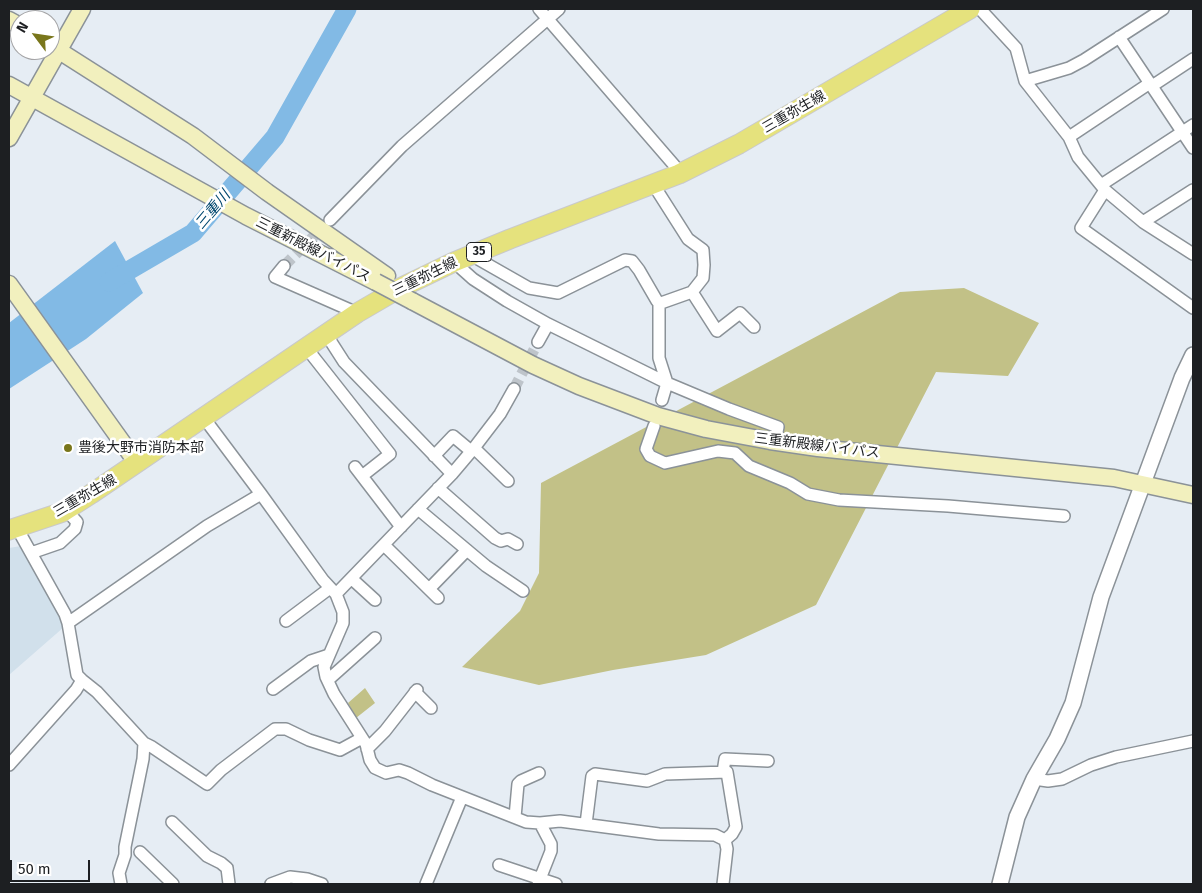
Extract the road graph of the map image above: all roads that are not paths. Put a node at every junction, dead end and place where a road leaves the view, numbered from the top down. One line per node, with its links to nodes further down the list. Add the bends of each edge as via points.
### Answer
1 (82, 9): 9 (main road)
2 (539, 9): 7 (street)
3 (559, 9): 7 (street)
4 (970, 9): 22 (main road, 三重弥生線 / 35, via 739,144)
5 (980, 9): 13 (street, via 1016,48)
6 (1163, 9): 8 (street)
7 (548, 19): 22 (street); 26 (street, via 402,146)
8 (1119, 37): 13 (street, via 1069,68); 15 (street)
9 (60, 39)
10 (60, 51): 31 (main road, 三重新殿線バイパス, via 193,136)
11 (1193, 59): 15 (street)
12 (48, 60): 16 (main road)
13 (1025, 81): 19 (street)
14 (9, 85): 16 (main road)
15 (1151, 85): 18 (street); 19 (street)
16 (31, 98): 20 (main road); 31 (main road, 三重新殿線バイパス, via 246,216)
17 (1193, 125): 18 (street)
18 (1183, 132): 21 (street); 24 (street)
19 (1069, 137): 24 (street, via 1078,157)
20 (9, 138)
21 (1193, 148)
22 (679, 174): 23 (main road, 三重弥生線 / 35)
23 (653, 184): 29 (main road, 三重弥生線 / 35); 33 (street, via 688,239 703,250 702,278)
24 (1103, 188): 27 (street); 35 (street, via 1081,228)
25 (1193, 190): 27 (street)
26 (330, 220)
27 (1143, 222): 28 (street)
28 (1193, 254)
29 (463, 259): 34 (street, via 529,288 558,293 625,260 632,262); 36 (main road, 三重弥生線 / 35, via 400,288); 37 (street, via 473,279)
30 (284, 266): 36 (street, via 275,277)
31 (382, 279): 48 (main road, 三重新殿線バイパス, via 533,365 598,394 658,416)
32 (9, 284): 51 (main road)
33 (692, 292): 34 (street); 38 (street, via 717,331 740,313)
34 (659, 302): 43 (street, via 659,358)
35 (1193, 308)
36 (357, 313): 39 (main road, 三重弥生線 / 35)
37 (548, 324): 40 (street); 43 (street)
38 (754, 327)
39 (326, 334): 41 (main road, 三重弥生線 / 35); 50 (street, via 344,362)
40 (538, 342)
41 (308, 347): 46 (main road, 三重弥生線 / 35); 61 (street, via 390,454 359,471)
42 (1193, 355): 54 (street)
43 (667, 383): 45 (street); 48 (street, via 778,427)
44 (514, 389): 49 (street)
45 (662, 400)
46 (204, 418): 51 (main road, 三重弥生線 / 35); 56 (street)
47 (654, 426): 60 (street, via 646,449 650,456 665,463 718,451 735,452 749,466 808,494 839,500)
48 (776, 442): 54 (main road, 三重新殿線バイパス)
49 (473, 450): 50 (street, via 453,436); 52 (street); 53 (street)
50 (434, 456): 52 (street)
51 (137, 463): 59 (main road, 三重弥生線 / 35)
52 (452, 474): 55 (street)
53 (508, 481)
54 (1143, 483): 57 (main road, 三重新殿線バイパス); 88 (street, via 1101,597 1073,703)
55 (438, 488): 58 (street); 63 (street, via 495,538)
56 (261, 494): 70 (street); 74 (street, via 206,526)
57 (1193, 495)
58 (418, 509): 61 (street); 65 (street)
59 (66, 510): 62 (main road, 三重弥生線 / 35); 66 (street, via 76,522 75,529 60,543)
60 (1064, 516)
61 (401, 527): 64 (street)
62 (13, 529): 66 (street)
63 (517, 544)
64 (384, 545): 67 (street); 68 (street)
65 (467, 550): 68 (street); 69 (street)
66 (31, 553): 74 (street)
67 (352, 579): 70 (street); 72 (street)
68 (429, 589): 71 (street)
69 (523, 590)
70 (333, 591): 73 (street); 76 (street, via 343,612 343,623)
71 (438, 598)
72 (374, 600)
73 (286, 621)
74 (68, 623): 77 (street, via 77,675)
75 (375, 638): 78 (street)
76 (329, 656): 78 (street, via 324,667); 79 (street, via 311,661)
77 (82, 680): 82 (street); 85 (street)
78 (328, 680): 83 (street)
79 (273, 689)
80 (431, 708): 83 (street, via 416,691 385,731)
81 (1193, 741): 88 (street, via 1116,757 1062,779)
82 (144, 743): 83 (street, via 207,784 275,729 286,729 340,750); 98 (street, via 119,873)
83 (365, 743): 89 (street, via 375,768 386,773 399,770)
84 (768, 760): 87 (street, via 725,759)
85 (9, 765)
86 (539, 772): 90 (street, via 518,784)
87 (723, 772): 93 (street, via 665,774 647,781 595,774 592,776); 94 (street, via 727,772 736,827)
88 (1034, 779): 106 (street, via 1017,817)
89 (462, 797): 90 (street); 103 (street)
90 (515, 818): 92 (street)
91 (172, 822): 100 (street, via 207,856 227,868)
92 (540, 823): 93 (street); 97 (street, via 551,844 551,851)
93 (586, 824): 94 (street, via 659,834 715,835)
94 (724, 840): 105 (street, via 727,848)
95 (140, 852): 99 (street)
96 (499, 865): 97 (street)
97 (540, 881): 104 (street)
98 (121, 884)
99 (173, 884)
100 (228, 884)
101 (271, 884): 102 (street, via 290,878)
102 (322, 884)
103 (426, 884)
104 (556, 884)
105 (723, 884)
106 (1000, 884)

